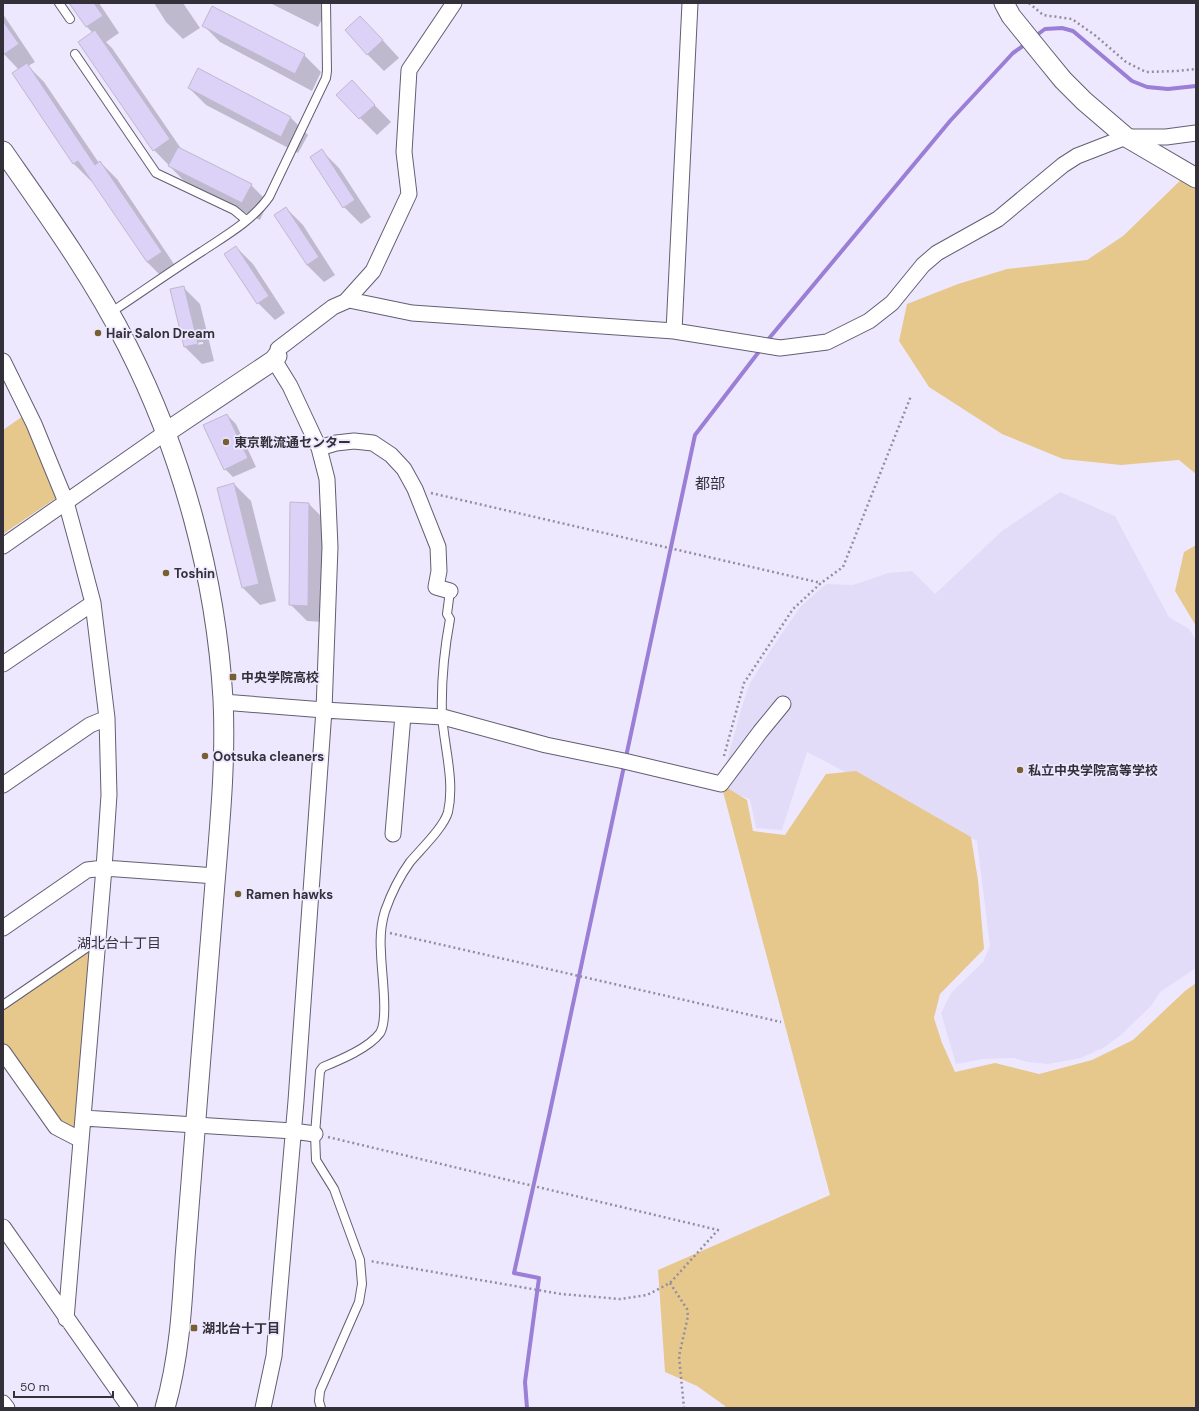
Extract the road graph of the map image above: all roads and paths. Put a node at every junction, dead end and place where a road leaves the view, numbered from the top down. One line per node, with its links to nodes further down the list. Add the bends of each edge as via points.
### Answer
1 (59, 3): 7 (lane)
2 (326, 3): 14 (lane, via 326,78 269,196 257,212)
3 (454, 3): 15 (street, via 409,70 404,152 409,194 373,271)
4 (690, 3): 17 (street)
5 (1029, 3): 9 (path, via 1043,15 1072,19 1126,62 1146,72)
6 (1008, 9): 11 (street, via 1063,80)
7 (70, 19)
8 (75, 54): 14 (lane, via 156,173 234,210)
9 (1196, 69)
10 (1196, 133): 11 (street, via 1166,137)
11 (1126, 137): 13 (street); 17 (street, via 1076,156 998,218 936,253 892,303 869,321 827,342 780,348)
12 (3, 150): 16 (street)
13 (1196, 178)
14 (246, 220): 16 (lane)
15 (346, 301): 17 (street, via 363,302 412,313); 18 (street, via 333,307 278,349)
16 (110, 313): 21 (street, via 148,389)
17 (674, 331)
18 (275, 358): 21 (street); 22 (street)
19 (3, 361): 24 (street, via 34,424)
20 (911, 396): 26 (path, via 843,568)
21 (165, 433): 24 (street); 30 (street, via 186,494 208,585 219,650)
22 (319, 448): 23 (street, via 354,441 373,443 391,455 404,469); 32 (street, via 327,479 330,547)
23 (414, 489): 26 (path); 27 (street, via 438,547 439,571 436,587)
24 (66, 502): 25 (street); 28 (street)
25 (3, 546)
26 (821, 583): 36 (path, via 793,609 744,683)
27 (450, 591): 34 (lane)
28 (92, 603): 29 (street); 35 (street)
29 (3, 664)
30 (223, 702): 32 (street); 40 (street, via 223,789)
31 (783, 704): 34 (street, via 721,784 546,745)
32 (324, 710): 33 (street); 49 (street)
33 (403, 715): 34 (street); 38 (street)
34 (442, 717): 42 (lane, via 449,773 448,813 442,825 410,863 396,885)
35 (107, 718): 37 (street, via 90,725); 39 (street, via 109,795)
36 (723, 760)
37 (3, 785)
38 (394, 834)
39 (104, 868): 40 (street); 41 (street, via 87,870); 43 (street)
40 (216, 876): 48 (street)
41 (3, 928)
42 (381, 931): 45 (path); 50 (lane, via 380,952 385,1012 380,1032 360,1049 323,1067 320,1072)
43 (99, 939): 44 (lane); 47 (street)
44 (3, 1005)
45 (781, 1022)
46 (3, 1052): 51 (street, via 56,1127)
47 (83, 1118): 48 (street); 51 (street)
48 (195, 1126): 49 (street); 59 (street, via 180,1331 174,1373)
49 (293, 1131): 50 (street); 60 (street, via 274,1356)
50 (315, 1134): 53 (lane, via 316,1160 334,1189); 54 (path, via 718,1230)
51 (81, 1140): 55 (street)
52 (3, 1227): 55 (street)
53 (360, 1260): 54 (path, via 561,1294 620,1299 647,1295); 61 (lane, via 362,1284 359,1302 320,1391)
54 (670, 1283): 62 (path, via 687,1309 688,1316 679,1356)
55 (66, 1318): 58 (street)
56 (3, 1403): 57 (street)
57 (7, 1408)
58 (130, 1408)
59 (165, 1408)
60 (263, 1408)
61 (321, 1408)
62 (684, 1408)

